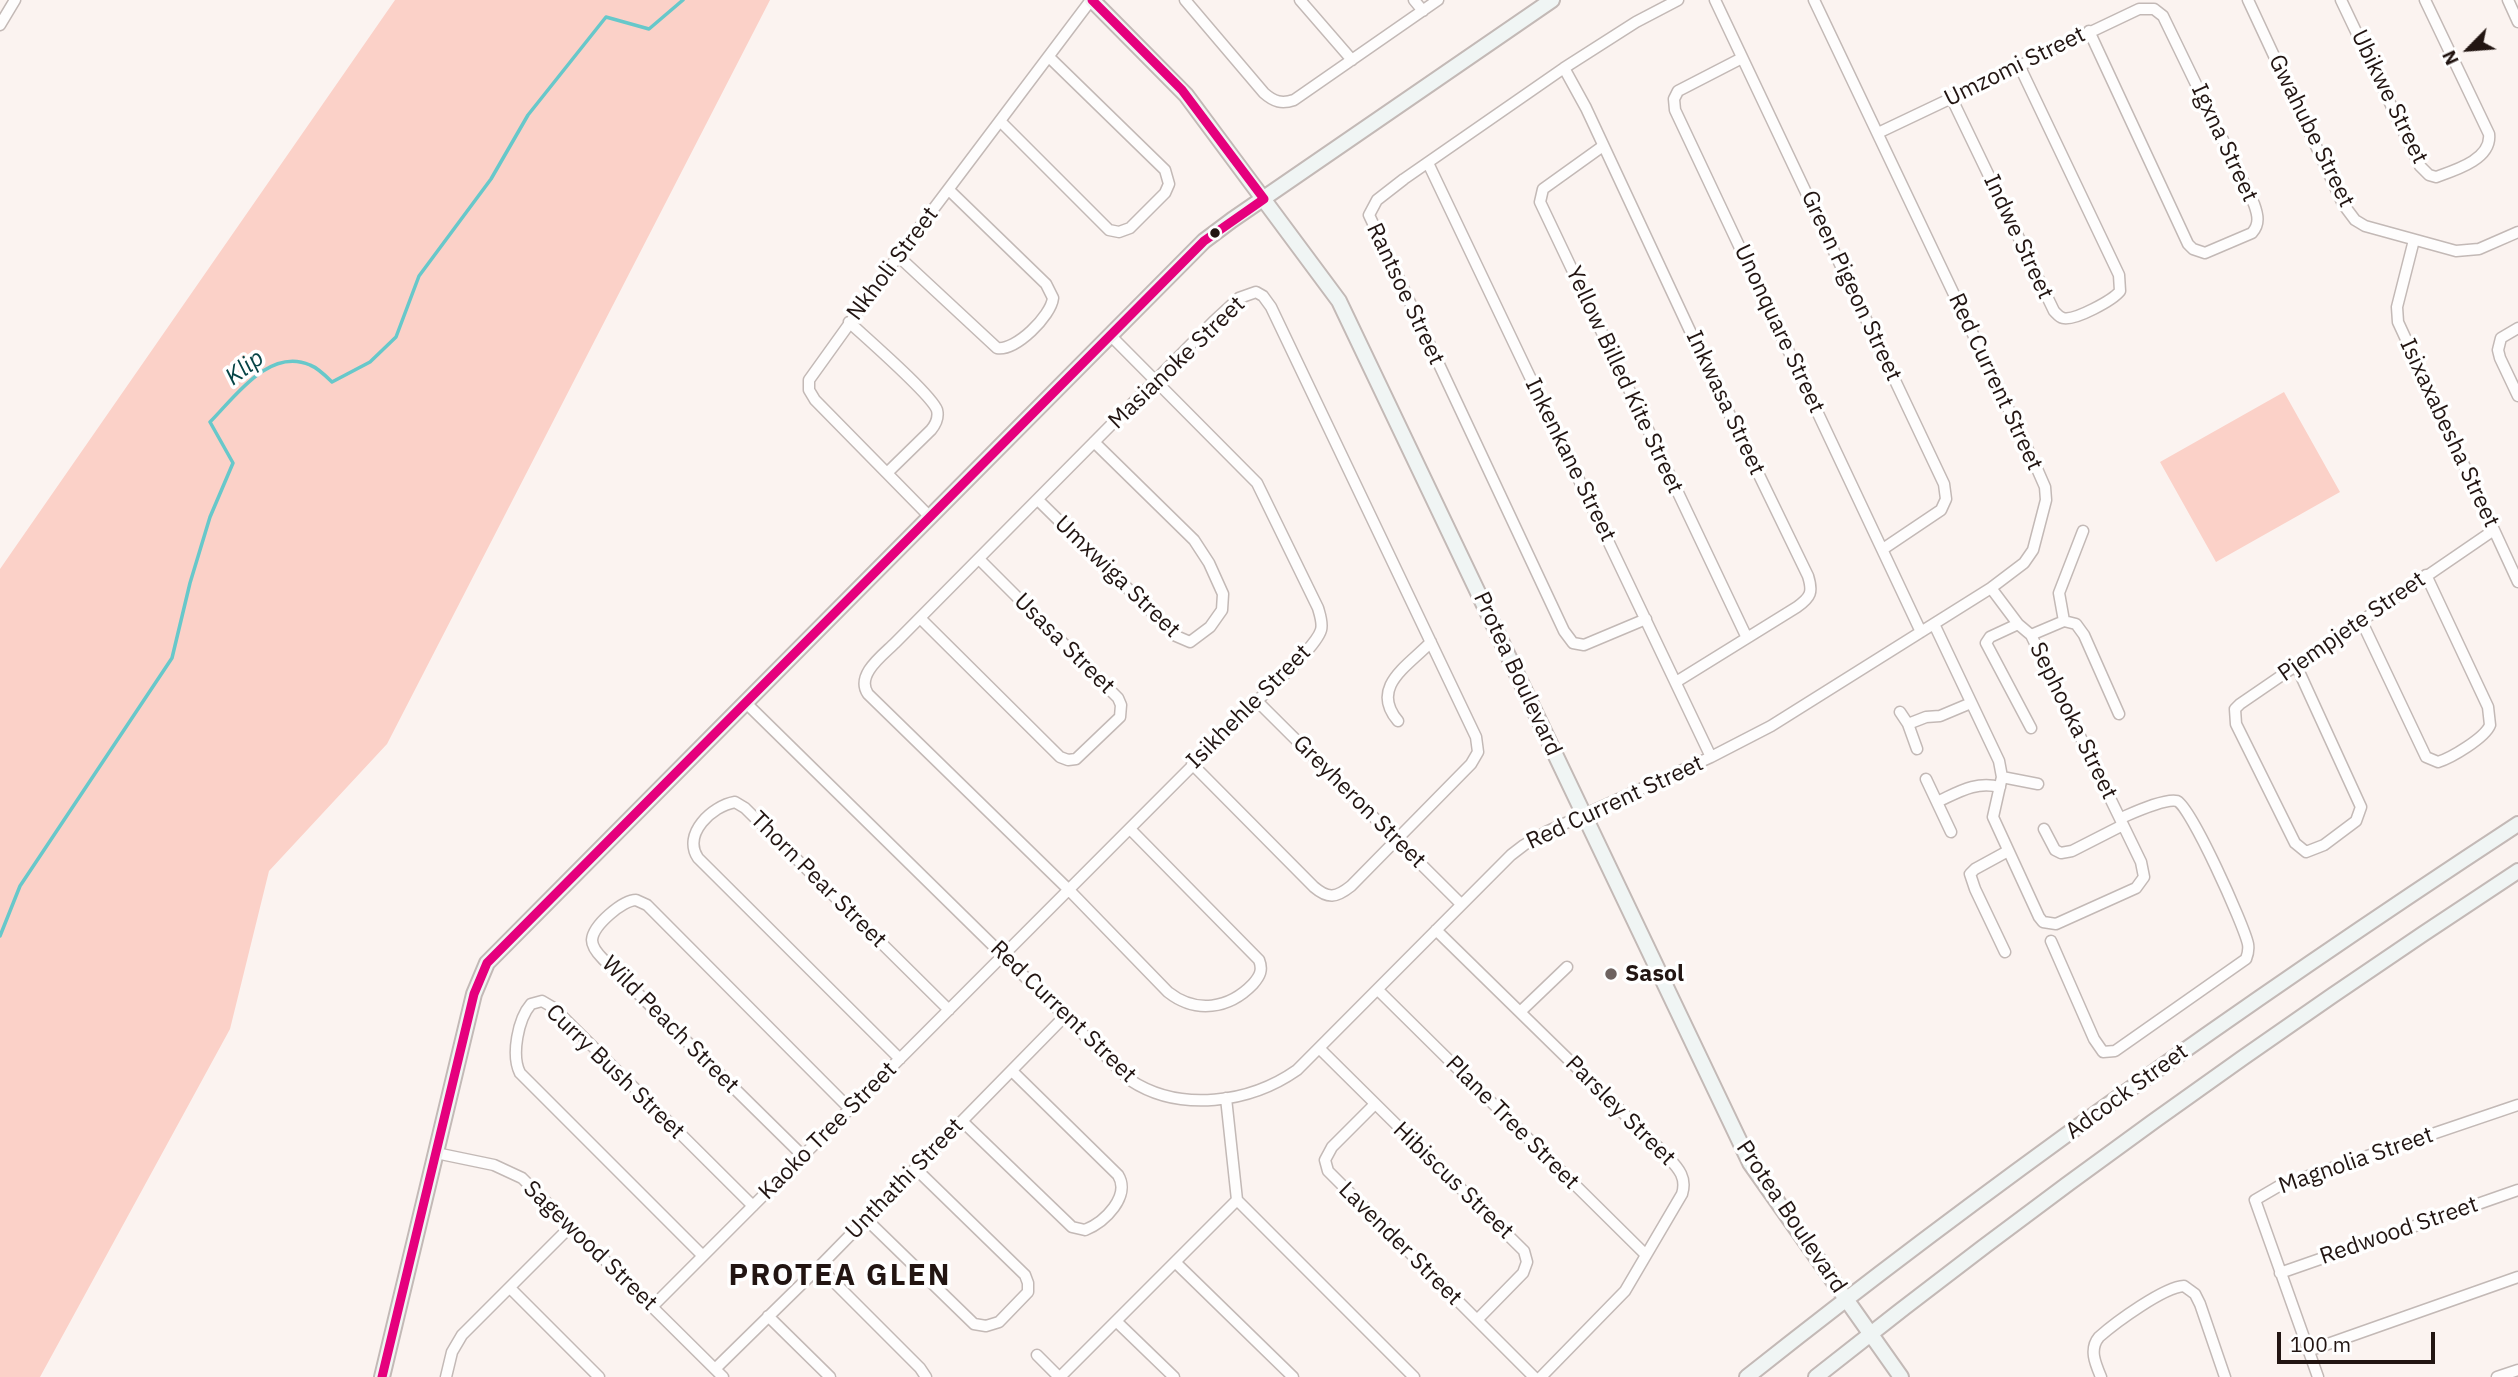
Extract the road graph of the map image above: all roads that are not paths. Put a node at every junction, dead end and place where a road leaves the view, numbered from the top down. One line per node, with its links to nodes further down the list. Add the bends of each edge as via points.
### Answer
1 (15, 0): 18 (street)
2 (1091, 0): 20 (street, Nkholi Street); 31 (street, Protea Boulevard, via 1182,90)
3 (1185, 0): 22 (street, via 1264,93 1277,102 1294,100)
4 (1300, 0): 22 (street)
5 (1414, 0): 16 (street)
6 (1438, 0): 16 (street)
7 (1678, 0): 24 (street, Rantsoe Street)
8 (1715, 0): 21 (street, Green Pigeon Street)
9 (1814, 0): 27 (street, Red Current Street)
10 (2248, 0): 33 (street, Gwahube Street, via 2349,213 2365,226)
11 (2341, 0): 12 (street, Ubikwe Street, via 2420,166 2436,177 2479,157 2490,141)
12 (2425, 0)
13 (2508, 0): 17 (street)
14 (1542, 3): 31 (street)
15 (2154, 9): 19 (street, Umzomi Street, via 2139,9); 19 (street, Igxna Street, via 2163,16 2257,213 2257,228 2252,233 2213,251 2199,252 2188,244)
16 (1423, 11): 22 (street)
17 (2518, 22)
18 (0, 25)
19 (2089, 31): 23 (street, Umzomi Street)
20 (1049, 57): 26 (street, Nkholi Street); 26 (street, via 1165,170 1166,193 1130,228 1109,230)
21 (1742, 58): 46 (street, Green Pigeon Street, via 1944,484 1946,499 1941,510); 46 (street, Unonquare Street, via 1678,91 1675,110)
22 (1352, 60)
23 (2019, 65): 25 (street, Umzomi Street); 25 (street, Indwe Street, via 2119,275 2120,291 2109,301 2067,319 2054,312)
24 (1564, 68): 28 (street, Inkwasa Street); 29 (street, Rantsoe Street)
25 (1951, 97): 27 (street, Umzomi Street)
26 (1000, 121): 30 (street, Nkholi Street)
27 (1878, 133): 50 (street, Red Current Street, via 2045,487 2033,550 2024,563)
28 (1603, 146): 59 (street, Yellow Billed Kite Street, via 1543,190 1540,202); 59 (street, Inkwasa Street, via 1808,576 1812,593 1805,601)
29 (1428, 163): 52 (street, Inkenkane Street); 52 (street, Rantsoe Street, via 1377,200 1369,212 1370,222 1564,631 1573,643 1584,645)
30 (950, 190): 34 (street, Nkholi Street); 34 (street, via 1046,284 1053,298 1046,314 1018,344 997,348)
31 (1264, 199): 37 (street, via 1204,241); 78 (street, Protea Boulevard, via 1347,314)
32 (2518, 232): 33 (street, Gwahube Street, via 2468,251)
33 (2414, 240): 44 (street, Isixaxabesha Street, via 2397,307 2398,322)
34 (898, 256): 35 (street, Nkholi Street)
35 (849, 322): 41 (street, Nkholi Street, via 811,374 808,390); 41 (street, via 938,412 931,430)
36 (2518, 328): 39 (street, via 2501,338 2498,350)
37 (1110, 335): 38 (street, Isikhehle Street); 43 (street)
38 (1156, 381): 40 (street, Masianoke Street); 60 (street, Masianoke Street, via 1233,302 1252,292 1264,296); 63 (street, Isikhehle Street, via 1257,483 1318,608 1322,622 1316,639)
39 (2518, 396)
40 (1094, 442): 42 (street, Masianoke Street); 42 (street, Umxwiga Street, via 1198,544 1223,594 1222,610 1210,627 1190,642 1176,636)
41 (887, 473): 43 (street, Nkholi Street)
42 (1038, 500): 47 (street, Masianoke Street)
43 (930, 517): 64 (street)
44 (2494, 530): 48 (street, Pjempjete Street); 49 (street, Isixaxabesha Street)
45 (2083, 531): 54 (street, via 2059,593)
46 (1883, 550): 57 (street, Unonquare Street)
47 (979, 559): 51 (street, Masianoke Street); 51 (street, Usasa Street, via 1118,698 1120,717 1076,759 1060,757)
48 (2426, 575): 53 (street, Pjempjete Street); 53 (street, via 2488,707 2490,725 2483,735 2446,759 2438,762 2426,757)
49 (2518, 582)
50 (1991, 588): 55 (street, Red Current Street); 56 (street, Sephooka Street)
51 (920, 618): 87 (street, Masianoke Street, via 870,668 865,690)
52 (1646, 619): 62 (street, Inkenkane Street)
53 (2361, 620): 61 (street, Pjempjete Street)
54 (2064, 621): 58 (street); 67 (street, via 2076,624 2084,635)
55 (1934, 624): 57 (street, Red Current Street); 65 (street)
56 (2018, 624): 58 (street, Sephooka Street); 70 (street, via 1986,643)
57 (1921, 632): 72 (street, Red Current Street, via 1771,726)
58 (2031, 635): 79 (street, Sephooka Street)
59 (1747, 638): 62 (street, Inkwasa Street)
60 (1431, 642): 68 (street, via 1387,691 1388,706); 84 (street, Masianoke Street, via 1476,737 1478,752)
61 (2296, 665): 61 (street, Pjempjete Street, via 2235,709 2235,718 2298,848 2310,852 2356,821 2361,807)
62 (1676, 682): 72 (street, Inkenkane Street)
63 (1257, 701): 73 (street, Isikhehle Street); 84 (street, Greyheron Street)
64 (745, 702): 92 (street, Red Current Street); 106 (street, via 487,963 478,982)
65 (1971, 703): 69 (street); 75 (street, via 1999,761)
66 (1900, 712): 69 (street)
67 (2119, 714)
68 (1398, 721)
69 (1908, 724): 71 (street)
70 (2031, 728)
71 (1917, 749)
72 (1711, 757): 78 (street, Red Current Street)
73 (1192, 764): 81 (street, Isikhehle Street); 84 (street, via 1327,897 1338,896 1351,886)
74 (1926, 779): 77 (street)
75 (2001, 782): 76 (street); 77 (street, via 1975,785); 85 (street, via 1993,817)
76 (2038, 784)
77 (1937, 802): 83 (street)
78 (1584, 816): 88 (street, Red Current Street, via 1524,845); 121 (street, Protea Boulevard, via 1750,1163)
79 (2122, 822): 82 (street, via 2061,853); 85 (street, via 2144,872 2141,883 2056,924 2043,922 2039,916); 90 (street, via 2163,802 2183,805 2241,924 2248,944 2246,959 2109,1053 2094,1039)
80 (2518, 824): 121 (street, Adcock Street, via 2235,1014)
81 (1130, 829): 87 (street, Isikhehle Street); 87 (street, via 1256,954 1261,972 1242,995 1221,1005 1178,1000)
82 (2044, 829)
83 (1951, 832)
84 (1396, 838): 88 (street, Greyheron Street)
85 (2008, 851): 91 (street, via 1970,874)
86 (2518, 871): 126 (street, Adcock Street, via 2226,1069)
87 (1068, 889): 92 (street, Isikhehle Street)
88 (1461, 904): 89 (street, Red Current Street)
89 (1436, 930): 94 (street, Red Current Street); 96 (street, Parsley Street)
90 (2051, 941)
91 (2005, 952)
92 (1004, 955): 95 (street, Kaoko Tree Street); 97 (street, Red Current Street)
93 (1567, 967): 96 (street)
94 (1378, 990): 98 (street, Red Current Street); 114 (street, Plane Tree Street)
95 (949, 1010): 99 (street, Kaoko Tree Street); 99 (street, Thorn Pear Street, via 745,807 735,802 724,805 698,827 692,841 698,858)
96 (1520, 1012): 114 (street, Parsley Street, via 1680,1171 1682,1194)
97 (1064, 1017): 100 (street, Unthathi Street); 101 (street, Red Current Street, via 1144,1089 1189,1099)
98 (1319, 1048): 101 (street, Red Current Street, via 1286,1078); 102 (street, Hibiscus Street)
99 (900, 1059): 104 (street, Kaoko Tree Street)
100 (1012, 1071): 105 (street, Unthathi Street); 105 (street, via 1123,1182 1121,1196 1095,1225 1085,1230 1072,1227)
101 (1226, 1098): 110 (street)
102 (1375, 1104): 124 (street, Lavender Street, via 1327,1155 1328,1171); 124 (street, Hibiscus Street, via 1526,1256 1523,1273)
103 (2518, 1105): 118 (street, Magnolia Street, via 2279,1186 2255,1200)
104 (850, 1109): 107 (street, Kaoko Tree Street); 107 (street, Wild Peach Street, via 647,905 636,900 622,903 598,927 592,940 596,950)
105 (962, 1121): 108 (street, Unthathi Street)
106 (436, 1153): 113 (street, Sagewood Street, via 509,1171 538,1191); 131 (street)
107 (803, 1156): 111 (street, Kaoko Tree Street)
108 (915, 1168): 112 (street, Unthathi Street); 112 (street, via 1025,1275 1028,1292 999,1322 974,1324)
109 (2518, 1190): 118 (street, Redwood Street)
110 (1237, 1200): 116 (street); 139 (street)
111 (753, 1206): 115 (street, Kaoko Tree Street); 115 (street, Curry Bush Street, via 554,1008 542,1001 531,1004 516,1052 520,1073)
112 (866, 1219): 117 (street, Unthathi Street)
113 (570, 1227): 120 (street); 122 (street, Sagewood Street)
114 (1646, 1255): 141 (street, Parsley Street, via 1625,1291)
115 (703, 1256): 122 (street, Kaoko Tree Street)
116 (1175, 1262): 125 (street); 138 (street)
117 (819, 1267): 123 (street, Unthathi Street); 135 (street)
118 (2280, 1273): 127 (street, Magnolia Street)
119 (2518, 1277): 127 (street)
120 (510, 1289): 132 (street, via 458,1339); 133 (street)
121 (1845, 1299): 126 (street, Protea Boulevard); 142 (street, Adcock Street)
122 (653, 1306): 130 (street, Sagewood Street)
123 (768, 1316): 130 (street, Unthathi Street); 134 (street)
124 (1477, 1320): 140 (street, Lavender Street)
125 (1116, 1321): 136 (street); 137 (street)
126 (1870, 1334): 143 (street, Adcock Street); 144 (street, Protea Boulevard)
127 (2308, 1351): 147 (street, Magnolia Street)
128 (1037, 1355): 136 (street)
129 (2518, 1370): 148 (street)
130 (719, 1373)
131 (382, 1377)
132 (446, 1377)
133 (599, 1377)
134 (830, 1377)
135 (926, 1377)
136 (1060, 1377)
137 (1174, 1377)
138 (1293, 1377)
139 (1414, 1377)
140 (1534, 1377)
141 (1541, 1377)
142 (1747, 1377)
143 (1816, 1377)
144 (1901, 1377)
145 (2101, 1377): 146 (street, via 2094,1353 2099,1336 2164,1292 2184,1286 2200,1304)
146 (2225, 1377)
147 (2318, 1377)
148 (2497, 1377)

